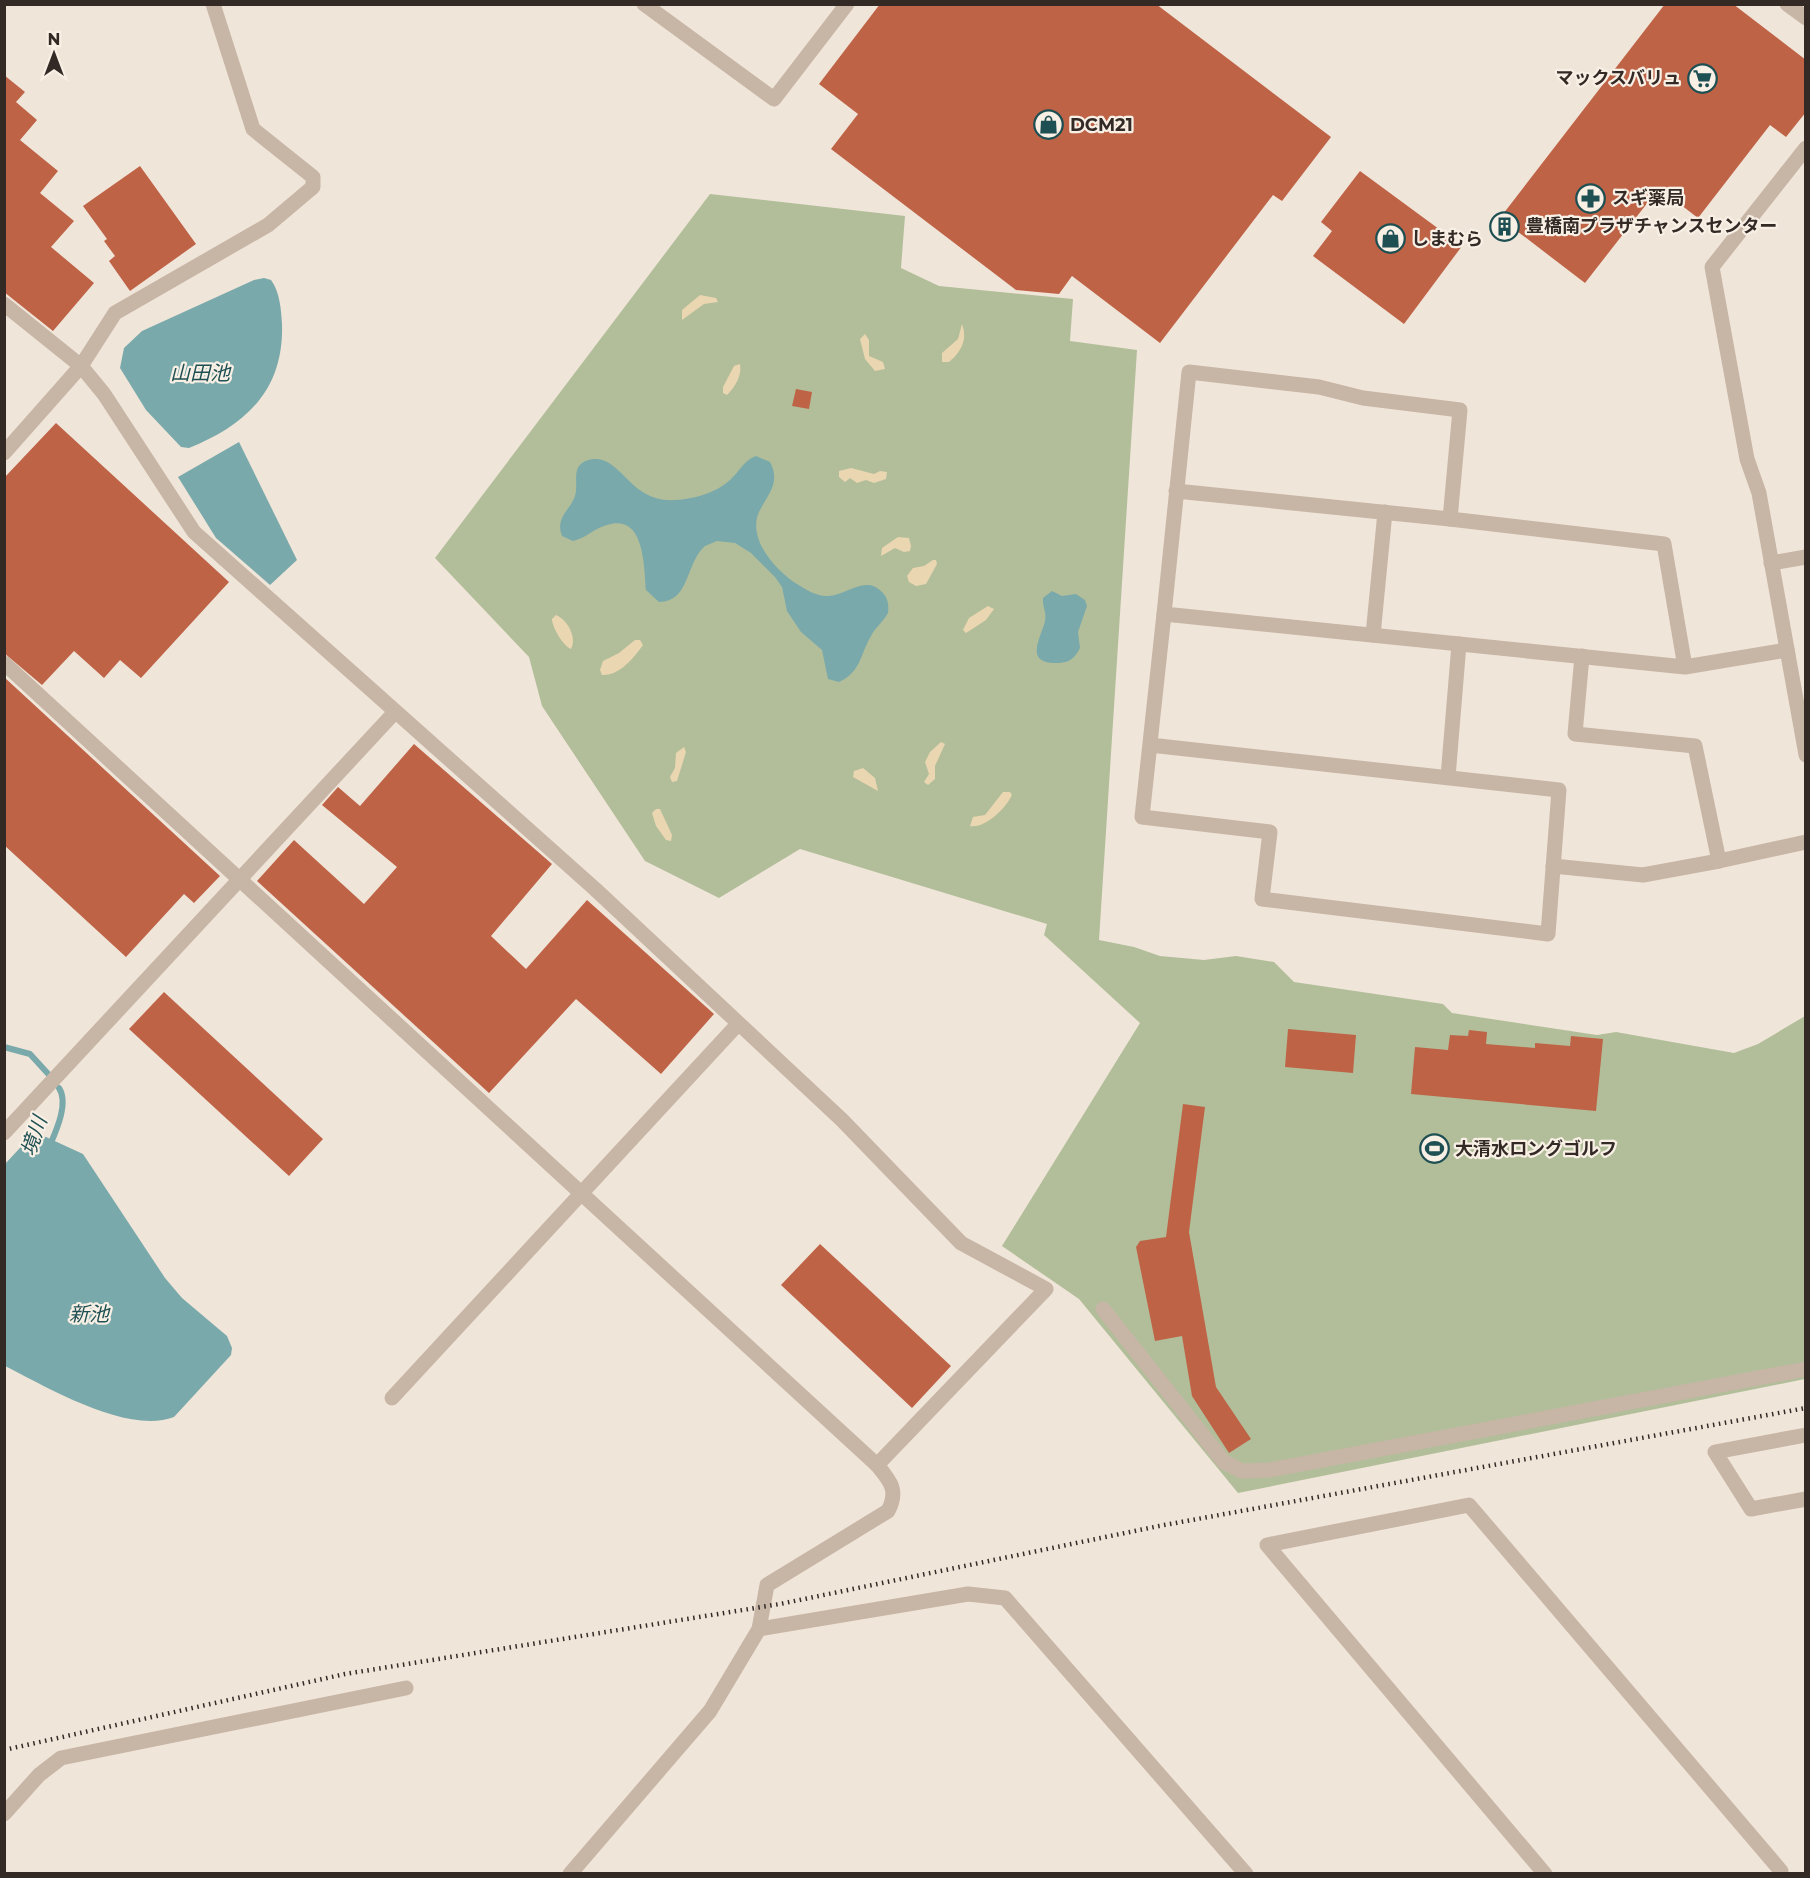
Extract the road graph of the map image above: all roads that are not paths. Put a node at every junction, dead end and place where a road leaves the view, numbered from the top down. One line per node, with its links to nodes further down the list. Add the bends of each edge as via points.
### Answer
1 (213, 4): 8 (street, via 253,129 313,177 313,187 267,225 115,313)
2 (644, 4): 3 (street, via 774,99)
3 (847, 4)
4 (1787, 4): 5 (street)
5 (1806, 18)
6 (1806, 148): 14 (street, via 1712,267 1747,459 1759,493)
7 (4, 304): 8 (street)
8 (81, 366): 9 (street); 22 (street, via 104,394 194,532)
9 (4, 453)
10 (1176, 491): 11 (street); 12 (street, via 1189,372 1319,387 1363,398 1460,410); 15 (street)
11 (1385, 512): 12 (street); 16 (street)
12 (1450, 519): 21 (street, via 1664,544)
13 (1806, 557): 14 (street)
14 (1771, 562): 18 (street)
15 (1164, 614): 16 (street); 23 (street)
16 (1373, 635): 17 (street)
17 (1459, 644): 19 (street); 25 (street)
18 (1787, 650): 21 (street); 24 (street)
19 (1582, 656): 21 (street); 27 (street, via 1575,734 1695,746)
20 (4, 663): 29 (street)
21 (1685, 667)
22 (395, 712): 29 (street); 30 (street, via 595,888)
23 (1150, 745): 25 (street); 28 (street, via 1142,817 1269,832 1262,899 1548,934)
24 (1806, 755)
25 (1448, 777): 28 (street, via 1559,790)
26 (1806, 842): 27 (street)
27 (1719, 861): 28 (street, via 1643,875)
28 (1553, 866)
29 (240, 882): 31 (street); 32 (street)
30 (738, 1024): 32 (street); 37 (street, via 842,1120 960,1243 1046,1289)
31 (4, 1133)
32 (582, 1193): 35 (street); 37 (street)
33 (1102, 1309): 34 (street, via 1224,1462 1242,1471 1270,1470)
34 (1806, 1369)
35 (392, 1398)
36 (1806, 1435): 38 (street, via 1715,1452 1751,1509)
37 (877, 1465): 39 (street, via 894,1486 894,1500 888,1511 767,1585)
38 (1806, 1499)
39 (759, 1629): 43 (street, via 710,1711); 44 (street, via 968,1594 1005,1598)
40 (406, 1688): 41 (street, via 61,1758 39,1775)
41 (4, 1814)
42 (1781, 1871): 45 (street, via 1469,1505 1267,1545)
43 (570, 1874)
44 (1246, 1874)
45 (1545, 1874)

